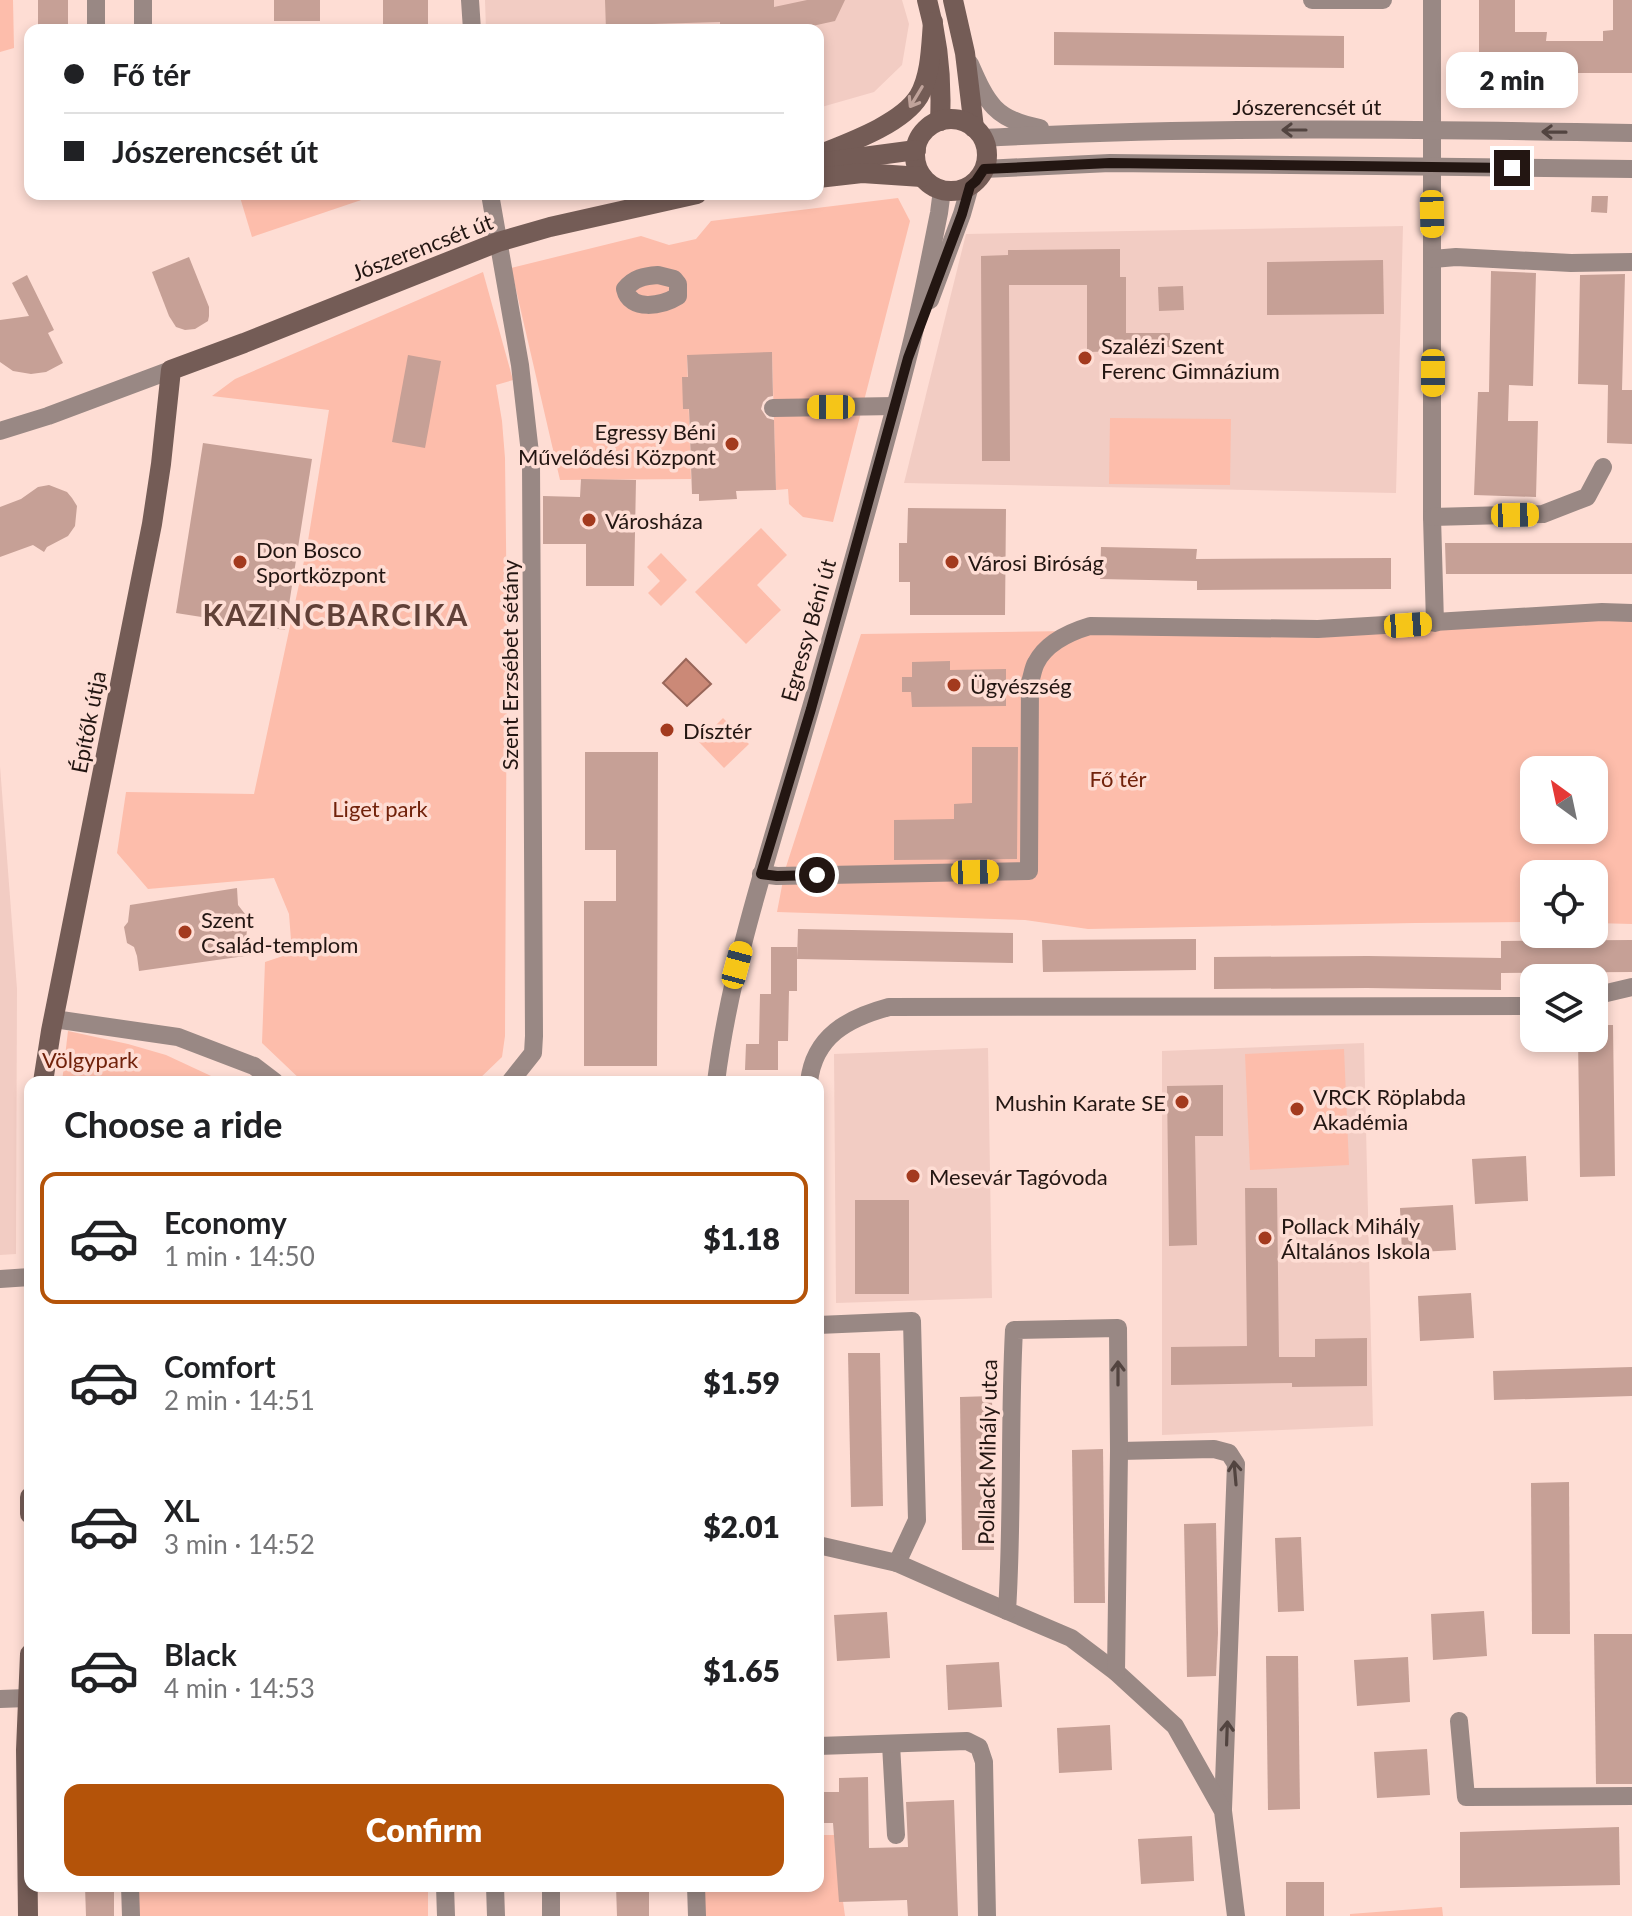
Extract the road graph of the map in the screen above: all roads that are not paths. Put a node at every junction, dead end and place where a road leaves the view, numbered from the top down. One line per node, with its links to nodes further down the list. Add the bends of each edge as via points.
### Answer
1 (96, 0): 10 (street)
2 (143, 0): 11 (street)
3 (470, 0): 12 (street)
4 (927, 0): 9 (street)
5 (953, 0): 13 (street)
6 (1312, 0): 7 (street)
7 (1383, 0)
8 (1432, 0): 15 (street)
9 (933, 22): 14 (street); 20 (street, one-way to 20, via 928,70 908,110)
10 (96, 24)
11 (143, 24)
12 (472, 24)
13 (965, 53): 16 (street); 17 (street, via 996,111 1018,124)
14 (940, 121): 16 (street, via 964,122); 19 (street, via 927,129)
15 (1431, 129): 17 (street, Jószerencsét út, one-way to 17); 18 (street, Jószerencsét út, one-way to 15); 22 (street)
16 (978, 133): 17 (street, Jószerencsét út); 23 (street, via 986,148)
17 (1070, 133)
18 (1632, 133)
19 (916, 150): 21 (street); 26 (street)
20 (824, 153)
21 (824, 162)
22 (1432, 166): 23 (street, via 1110,163); 24 (street); 32 (street)
23 (984, 169): 27 (street)
24 (1632, 169)
25 (824, 177): 26 (street, via 862,173)
26 (922, 177): 28 (street)
27 (970, 186): 28 (street); 34 (street)
28 (942, 190): 34 (street, Egressy Béni út)
29 (491, 200): 31 (street, Szent Erzsébet sétány)
30 (670, 200): 31 (street, Jószerencsét út)
31 (498, 242): 35 (street, Jószerencsét út); 50 (street, Szent Erzsébet sétány, via 531,462 534,1036 533,1053)
32 (1433, 259): 33 (street); 40 (street)
33 (1632, 262)
34 (908, 358): 36 (street, Egressy Béni út)
35 (171, 370): 38 (street); 47 (street, Építők útja, via 152,524)
36 (895, 406): 37 (street); 43 (street, Egressy Béni út)
37 (773, 408)
38 (0, 431)
39 (1603, 467): 40 (street, via 1587,497 1543,514)
40 (1432, 517): 42 (street)
41 (1632, 613): 42 (street)
42 (1435, 623): 43 (street, via 1318,629 1090,626 1074,631 1051,645 1036,663 1030,682 1029,871)
43 (761, 874): 51 (street, Egressy Béni út, via 730,993)
44 (1632, 987): 45 (street)
45 (1608, 993)
46 (1520, 1006): 52 (street, via 889,1007 869,1012 828,1038)
47 (54, 1019): 48 (street, Építők útja); 49 (street, via 178,1037)
48 (44, 1076)
49 (267, 1076)
50 (515, 1076)
51 (717, 1076)
52 (810, 1076)
53 (24, 1277): 54 (street)
54 (0, 1279)
55 (824, 1325): 58 (street, via 912,1321 917,1520)
56 (1119, 1451): 59 (street, Pollack Mihály utca, one-way to 59, via 1118,1328 1014,1330); 60 (street, Pollack Mihály utca); 67 (street, one-way to 56, via 1236,1464 1229,1453 1214,1449)
57 (824, 1546): 58 (street)
58 (897, 1563): 59 (street)
59 (1007, 1611): 60 (street, via 1071,1638)
60 (1116, 1672): 67 (street, via 1175,1726)
61 (24, 1698): 62 (street)
62 (0, 1699)
63 (1459, 1721): 66 (street, via 1466,1797)
64 (891, 1744): 65 (street); 68 (street); 81 (street, via 967,1741 979,1747 984,1762)
65 (824, 1746)
66 (1632, 1796)
67 (1223, 1811): 82 (street)
68 (896, 1835)
69 (28, 1892): 75 (street)
70 (130, 1892): 76 (street)
71 (445, 1892): 77 (street)
72 (495, 1892): 78 (street)
73 (551, 1892): 79 (street)
74 (696, 1892): 80 (street)
75 (28, 1916)
76 (131, 1916)
77 (446, 1916)
78 (496, 1916)
79 (551, 1916)
80 (697, 1916)
81 (987, 1916)
82 (1236, 1916)

